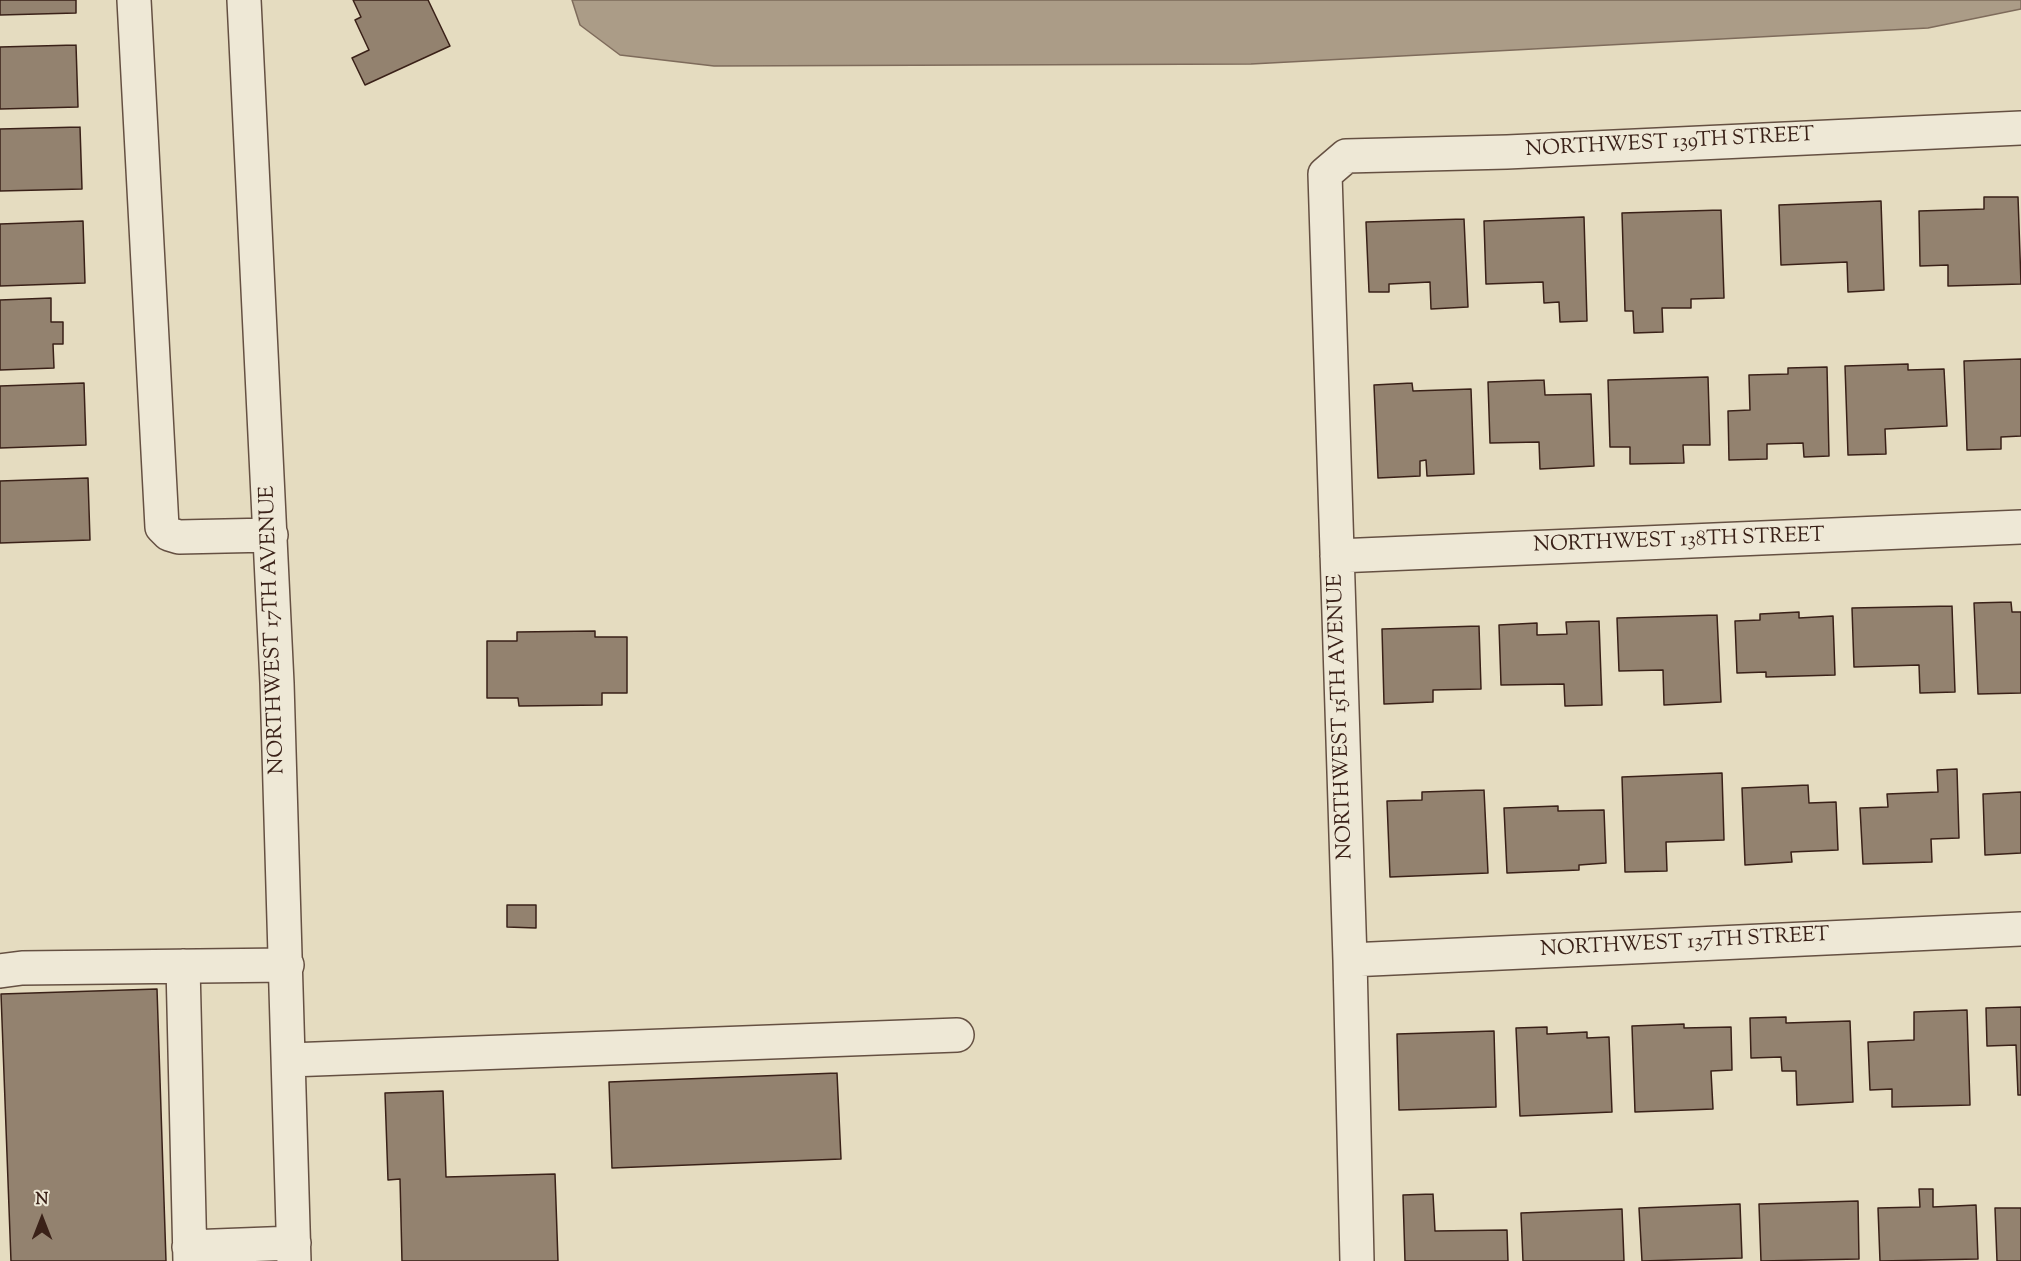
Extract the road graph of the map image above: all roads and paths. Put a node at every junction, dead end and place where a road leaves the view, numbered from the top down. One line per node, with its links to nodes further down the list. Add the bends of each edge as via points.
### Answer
1 (134, 0): 6 (street, via 162,527 179,537)
2 (244, 0): 6 (street, NORTHWEST 17TH AVENUE)
3 (2021, 128): 4 (street, NORTHWEST 139TH STREET, via 1346,156)
4 (1325, 174): 7 (street, NORTHWEST 15TH AVENUE)
5 (2021, 527): 7 (street, NORTHWEST 138TH STREET)
6 (271, 535): 10 (street, NORTHWEST 17TH AVENUE)
7 (1337, 556): 9 (street, NORTHWEST 15TH AVENUE)
8 (2021, 929): 9 (street, NORTHWEST 137TH STREET)
9 (1350, 960): 17 (street, NORTHWEST 15TH AVENUE)
10 (287, 965): 11 (street); 14 (street, NORTHWEST 17TH AVENUE)
11 (183, 966): 12 (street); 16 (street)
12 (0, 971)
13 (957, 1035): 14 (street)
14 (289, 1060): 15 (street, NORTHWEST 17TH AVENUE)
15 (294, 1252): 16 (street)
16 (189, 1254)
17 (1357, 1261)

